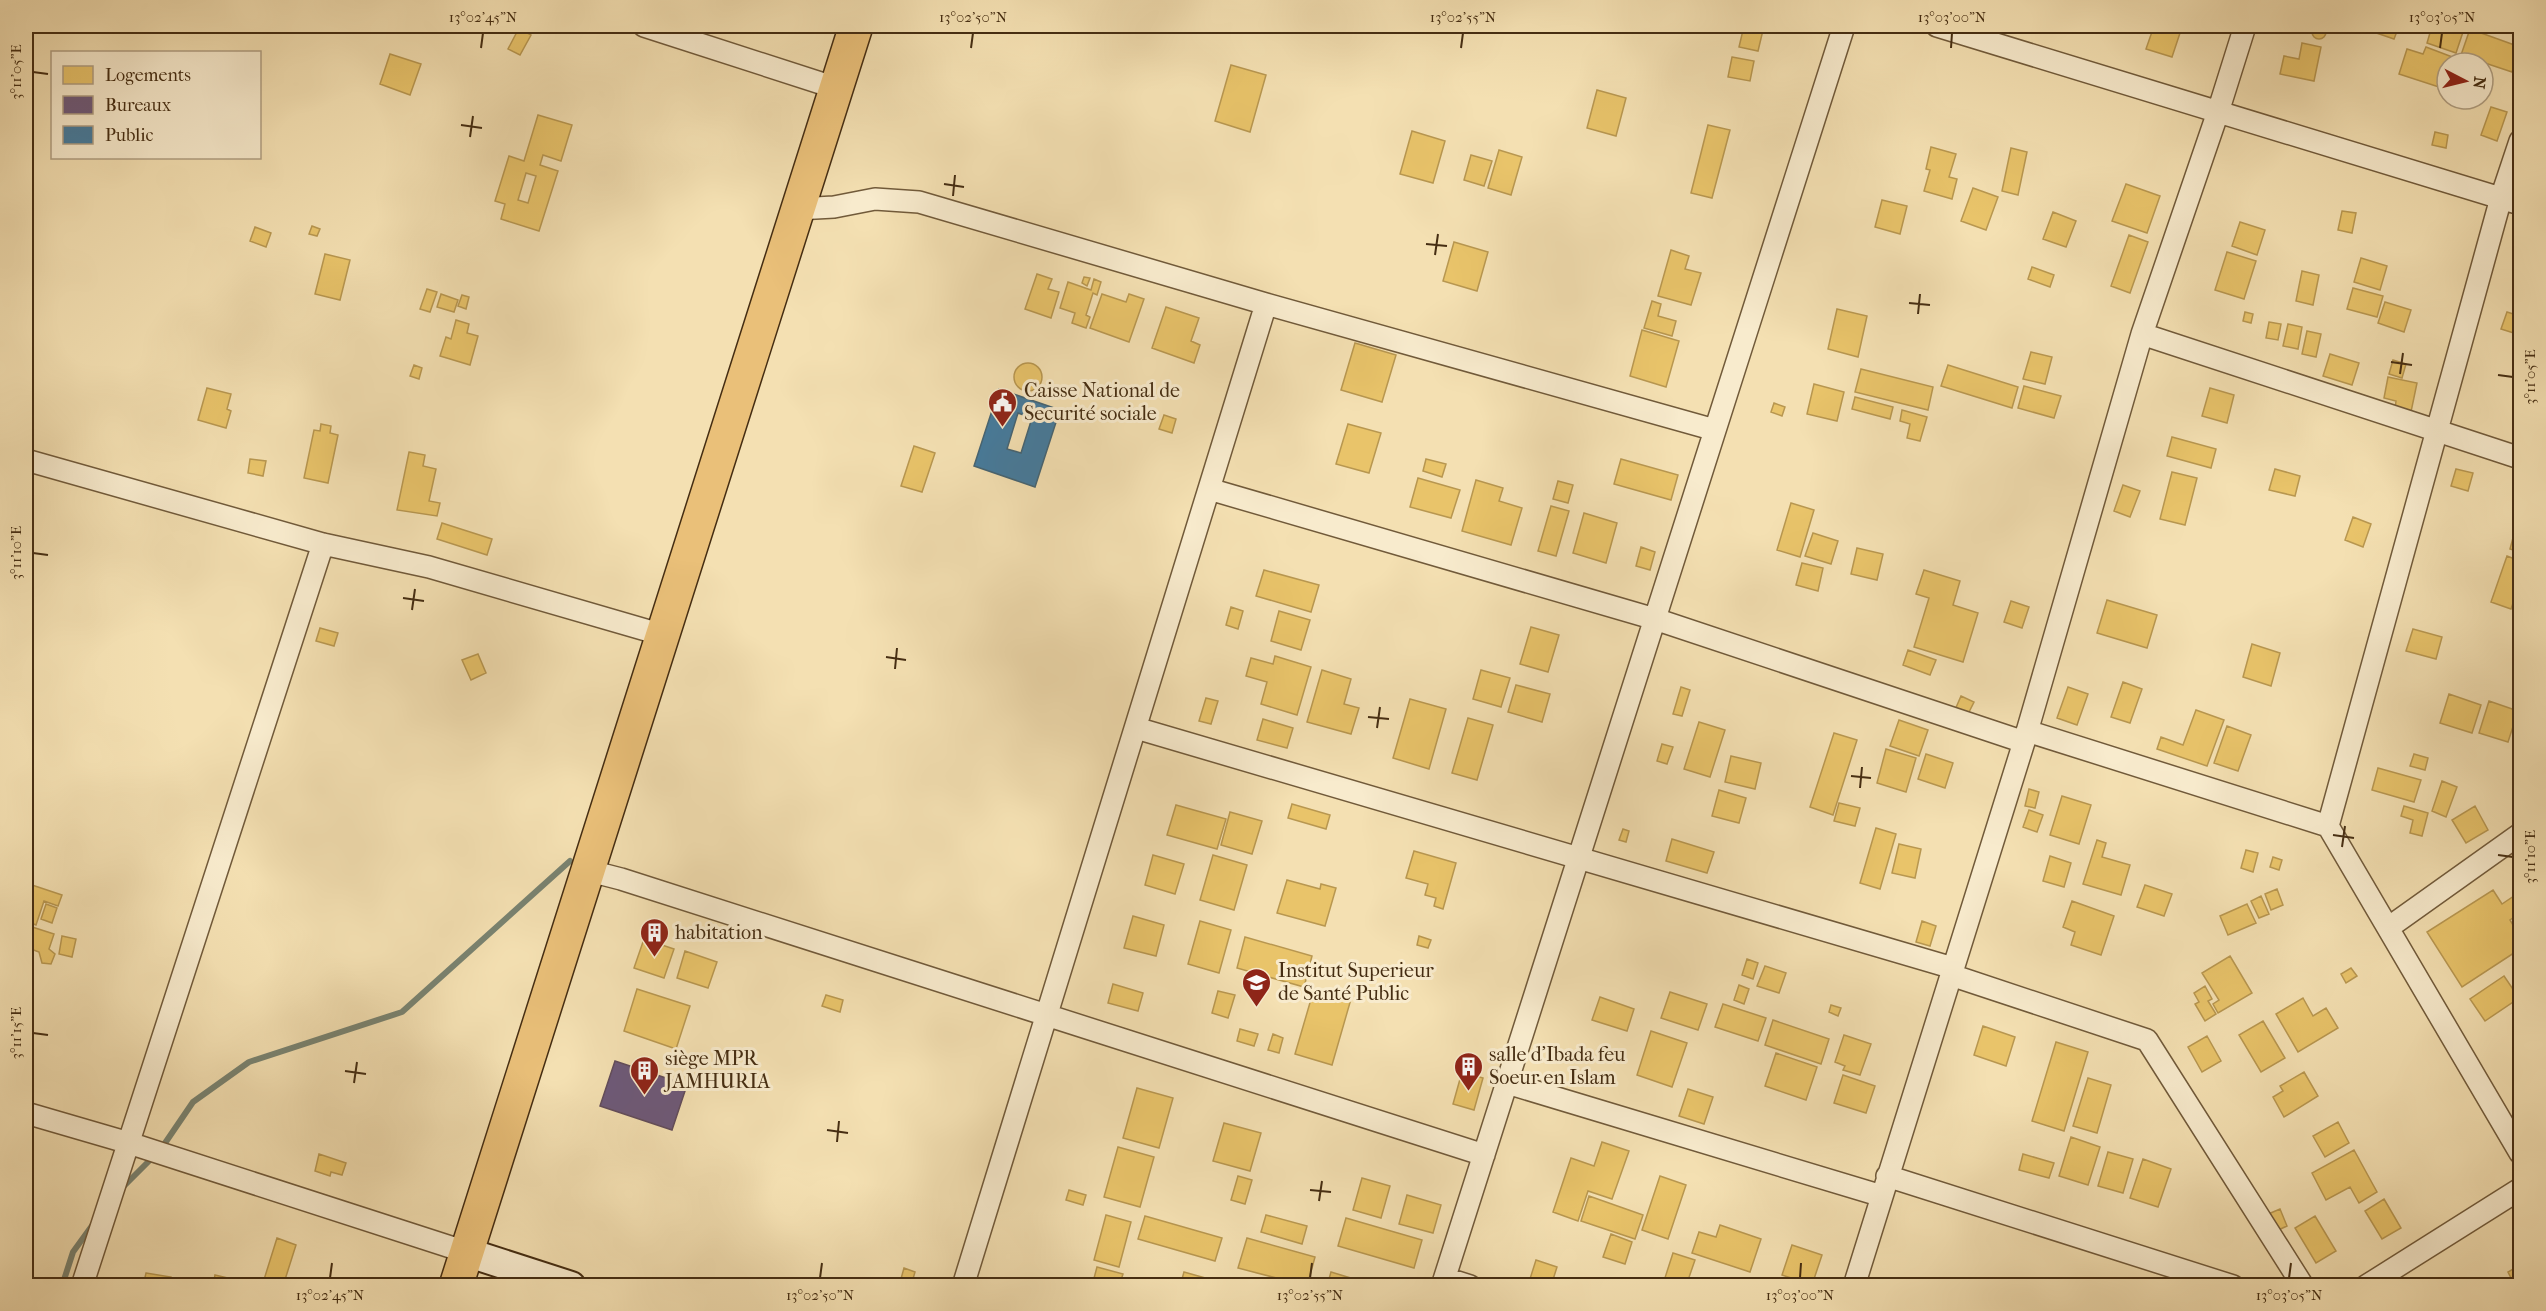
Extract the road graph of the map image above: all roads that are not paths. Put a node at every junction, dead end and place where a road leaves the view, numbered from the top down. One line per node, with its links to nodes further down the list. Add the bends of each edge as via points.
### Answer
1 (644, 26): 6 (street)
2 (856, 26): 6 (highway)
3 (1844, 26): 13 (street)
4 (1937, 26): 7 (street)
5 (2245, 26): 7 (street)
6 (836, 88): 10 (highway)
7 (2218, 112): 9 (street); 12 (street)
8 (2520, 141): 9 (street)
9 (2510, 201): 14 (street)
10 (797, 209): 11 (street, via 875,199 920,202); 20 (highway)
11 (1266, 304): 13 (street); 17 (street)
12 (2142, 334): 14 (street); 22 (street)
13 (1715, 430): 19 (street)
14 (2436, 431): 15 (street); 23 (street)
15 (2520, 458)
16 (26, 460): 18 (street)
17 (1209, 489): 19 (street); 21 (street)
18 (323, 544): 20 (street, via 429,567); 32 (street)
19 (1655, 619): 22 (street); 25 (street)
20 (663, 635): 26 (highway)
21 (1136, 728): 25 (street); 29 (street)
22 (2026, 737): 23 (street); 28 (street)
23 (2328, 826): 27 (street)
24 (2520, 834): 27 (street)
25 (1579, 858): 28 (street); 30 (street)
26 (586, 870): 29 (street); 37 (highway)
27 (2388, 928): 33 (street)
28 (1952, 971): 35 (street); 46 (street, via 2147,1040)
29 (1047, 1015): 34 (street); 42 (street)
30 (1507, 1083): 34 (street); 35 (street)
31 (26, 1113): 32 (street)
32 (129, 1143): 37 (street); 39 (street)
33 (2520, 1153)
34 (1484, 1155): 38 (street)
35 (1884, 1186): 44 (street); 45 (street)
36 (2520, 1189): 47 (street)
37 (466, 1252): 40 (highway); 41 (main road)
38 (1444, 1282): 43 (street)
39 (82, 1286)
40 (456, 1286)
41 (571, 1286)
42 (963, 1286)
43 (1470, 1286)
44 (1854, 1286)
45 (2233, 1286)
46 (2303, 1286)
47 (2366, 1286)

